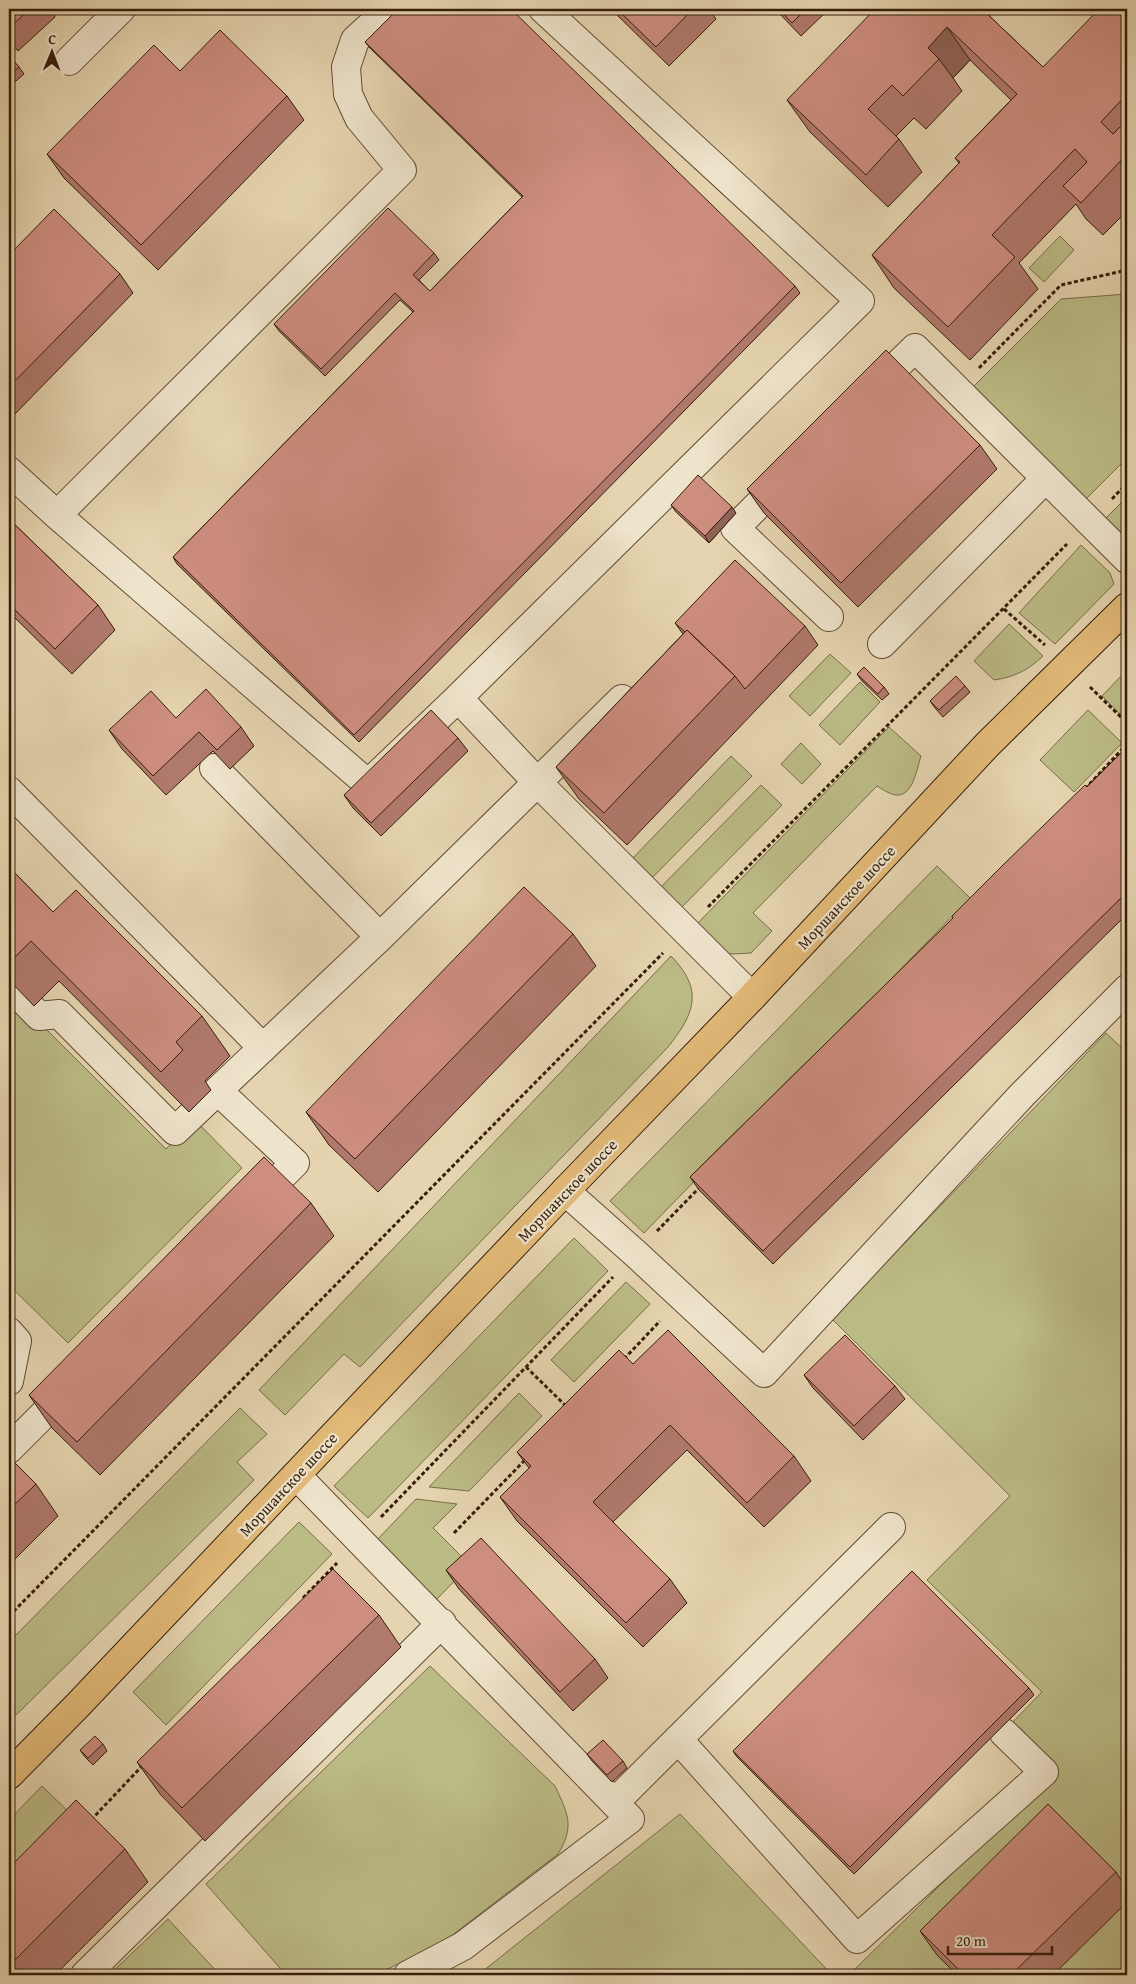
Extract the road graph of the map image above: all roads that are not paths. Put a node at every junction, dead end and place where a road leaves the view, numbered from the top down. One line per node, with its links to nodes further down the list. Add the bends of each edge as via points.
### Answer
1 (121, 9): 4 (lane)
2 (389, 9): 9 (lane, via 355,40 346,67 348,94 358,118 402,170)
3 (542, 9): 15 (lane, via 860,301)
4 (69, 61)
5 (853, 410): 8 (lane, via 915,348)
6 (804, 459): 12 (lane, via 735,528)
7 (9, 471): 9 (lane)
8 (1045, 479): 10 (lane); 13 (lane)
9 (57, 515): 15 (lane, via 368,784)
10 (1127, 559)
11 (1127, 607): 22 (main road, Моршанское шоссе, via 987,746)
12 (829, 617)
13 (882, 644)
14 (637, 684): 17 (lane)
15 (458, 698): 17 (lane)
16 (214, 768): 19 (lane)
17 (538, 783): 19 (lane); 22 (lane)
18 (9, 791): 23 (lane)
19 (380, 937): 23 (lane)
20 (9, 985): 24 (lane, via 40,1016 59,1014 175,1131)
21 (1127, 989): 25 (lane, via 1022,1095 764,1373)
22 (752, 997): 25 (main road, Моршанское шоссе)
23 (263, 1048): 24 (lane)
24 (218, 1090): 26 (lane, via 295,1163)
25 (565, 1191): 31 (main road, Моршанское шоссе)
26 (240, 1218)
27 (9, 1332): 29 (lane, via 17,1341)
28 (88, 1370): 30 (lane)
29 (9, 1381)
30 (9, 1449)
31 (296, 1475): 33 (lane); 36 (main road, Моршанское шоссе, via 78,1706)
32 (891, 1527): 35 (lane)
33 (442, 1623): 37 (lane); 38 (lane)
34 (1004, 1733): 35 (lane, via 1044,1772 857,1939)
35 (678, 1739): 37 (lane)
36 (9, 1774)
37 (615, 1802): 39 (lane, via 630,1819 463,1946)
38 (85, 1975)
39 (408, 1975)

